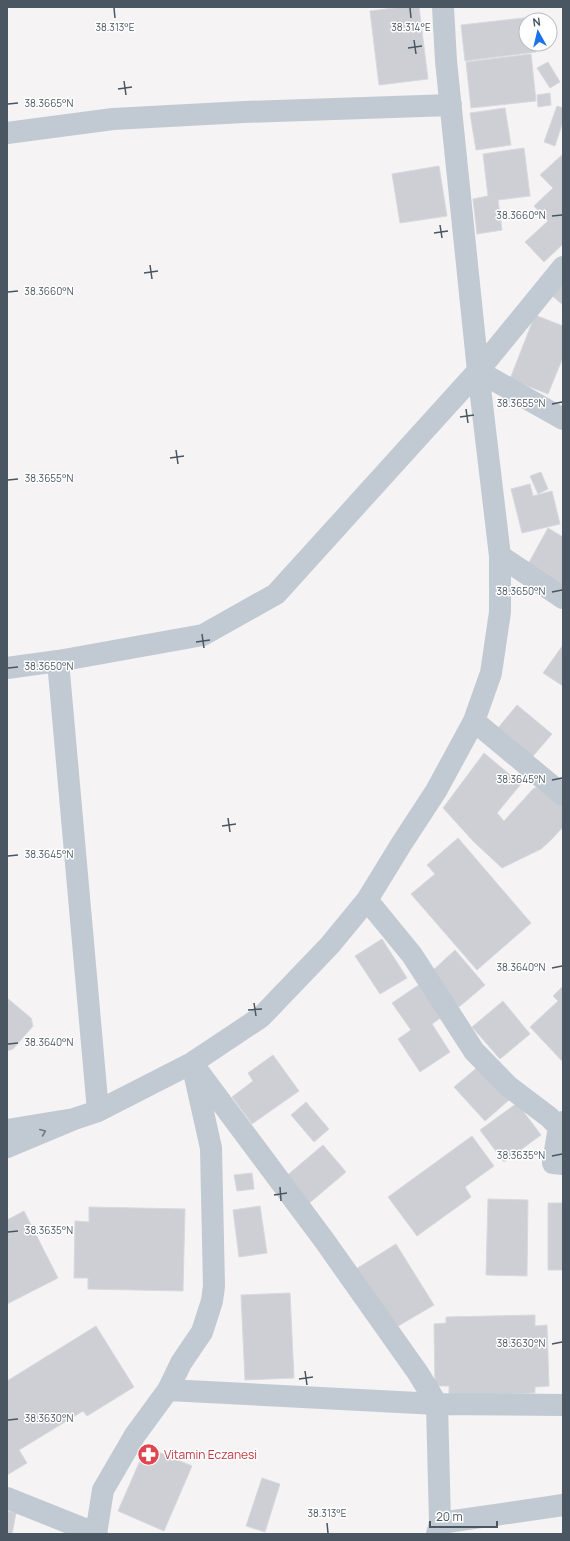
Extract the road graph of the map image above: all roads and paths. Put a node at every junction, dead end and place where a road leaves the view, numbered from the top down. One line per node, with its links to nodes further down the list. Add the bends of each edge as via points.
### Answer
1 (443, 7): 2 (street)
2 (451, 105): 3 (street, via 113,119); 5 (street)
3 (7, 134)
4 (563, 267): 5 (street)
5 (478, 372): 6 (street); 7 (street); 9 (street, via 276,594 203,635)
6 (563, 419)
7 (500, 556): 8 (street); 11 (street, via 500,612 491,673)
8 (563, 598)
9 (58, 661): 10 (street); 15 (street)
10 (7, 668)
11 (474, 721): 12 (street); 13 (street, via 436,791)
12 (563, 795)
13 (367, 900): 14 (street, via 330,946 261,1017); 16 (street, via 412,955 474,1051 508,1086)
14 (192, 1063): 15 (street); 19 (street, via 211,1148 214,1286 202,1332 181,1363); 20 (street, via 324,1240)
15 (98, 1111): 17 (street, via 74,1120)
16 (561, 1124): 18 (street, via 553,1163)
17 (9, 1133)
18 (563, 1164)
19 (168, 1390): 20 (street); 25 (street, via 135,1434 103,1490)
20 (437, 1404): 21 (street); 24 (street)
21 (563, 1405)
22 (7, 1498): 25 (street)
23 (563, 1505): 24 (street)
24 (439, 1529)
25 (96, 1534)

